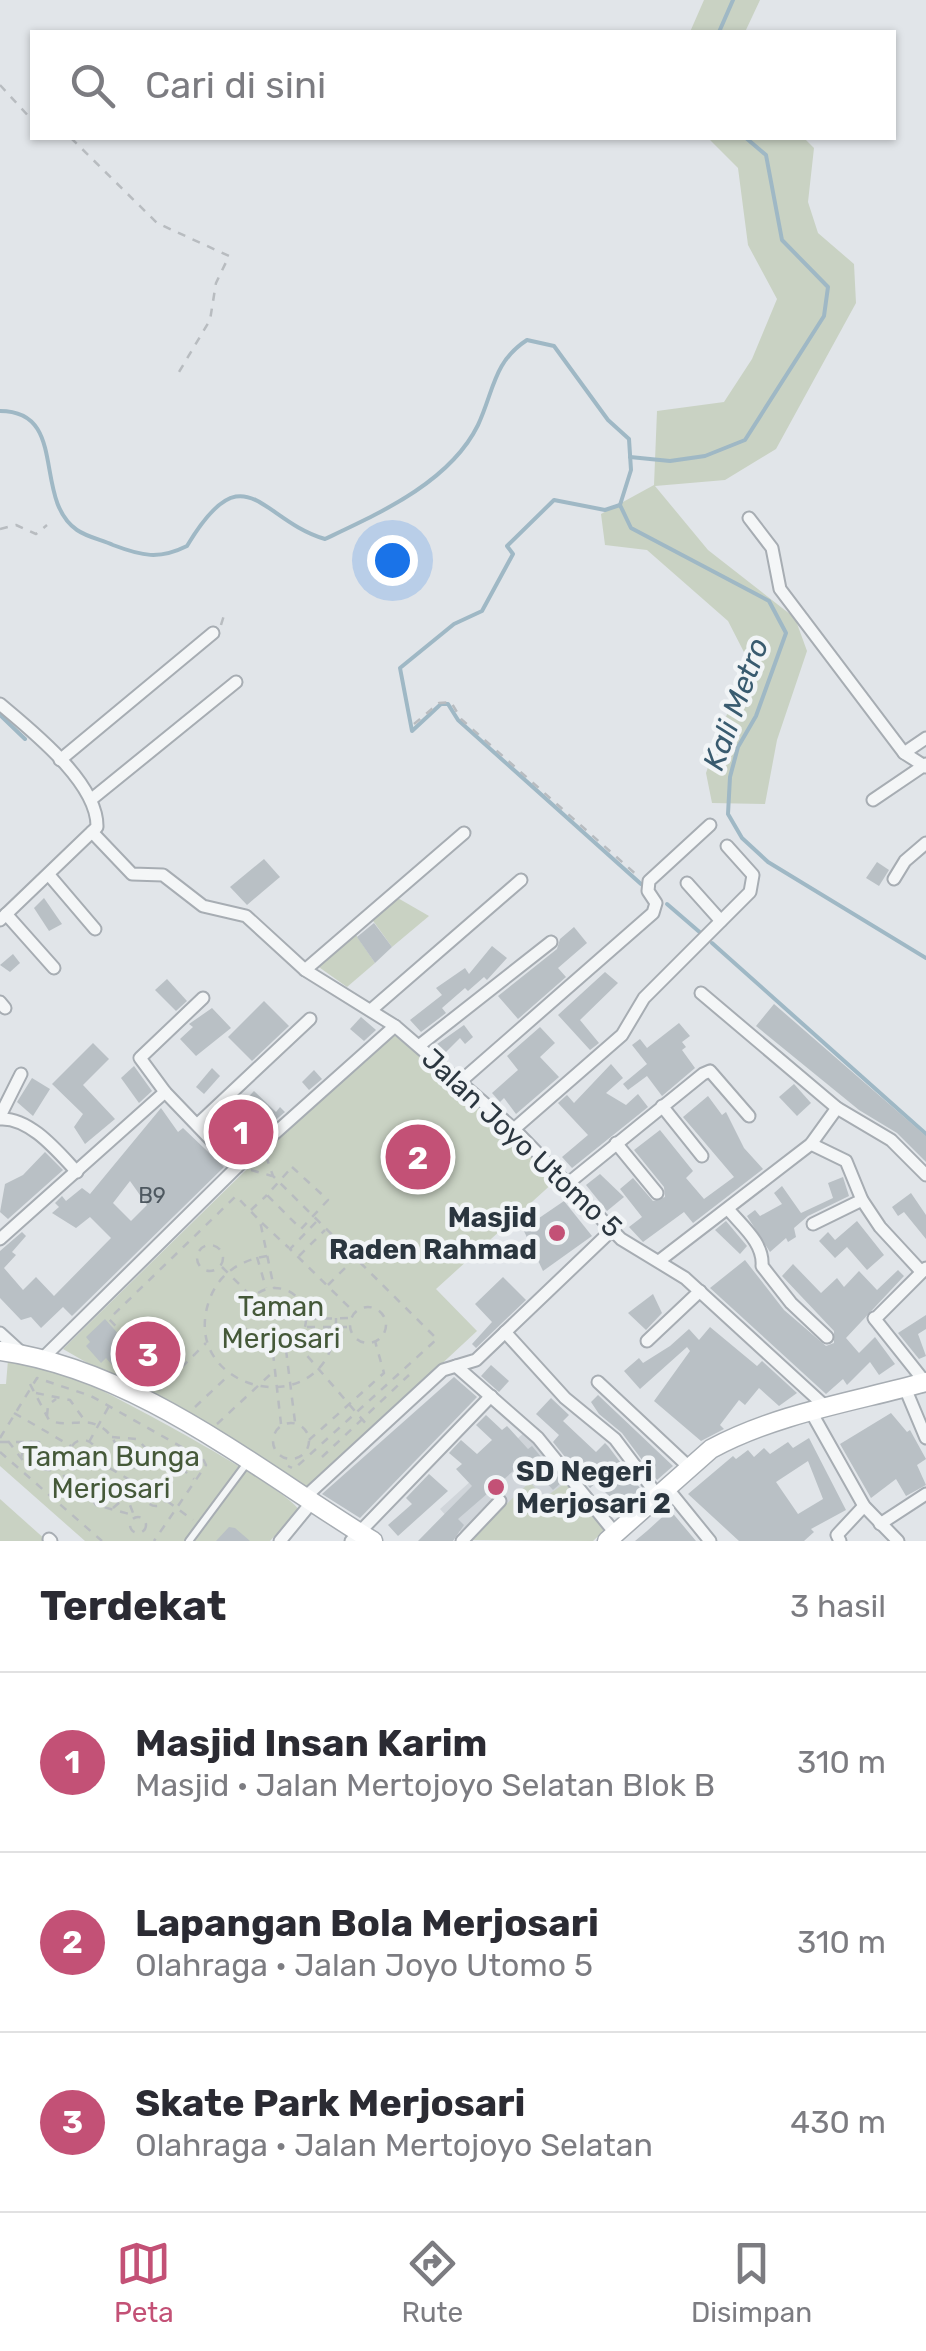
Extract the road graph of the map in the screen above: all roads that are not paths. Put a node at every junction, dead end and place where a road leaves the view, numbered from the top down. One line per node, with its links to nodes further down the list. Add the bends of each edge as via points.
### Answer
1 (749, 518): 6 (street, via 772,548 780,589)
2 (213, 634): 7 (street)
3 (236, 682): 9 (street)
4 (0, 704): 7 (street)
5 (926, 738): 6 (street)
6 (904, 753): 8 (street)
7 (60, 760): 9 (street)
8 (926, 766): 10 (street)
9 (93, 798): 12 (street)
10 (873, 800)
11 (710, 825): 33 (street, via 647,884 653,913)
12 (92, 832): 16 (street); 25 (street, Jalan Joyo Utomo 5, via 132,874 162,875 203,906 246,916)
13 (464, 834): 25 (street)
14 (926, 843): 17 (street)
15 (727, 846): 21 (street, via 754,881)
16 (49, 875): 20 (street); 22 (street)
17 (894, 879)
18 (521, 880): 28 (street)
19 (687, 882): 21 (street)
20 (3, 917): 24 (street)
21 (720, 921): 40 (street, via 644,998 622,1035)
22 (95, 929)
23 (551, 942): 31 (street)
24 (54, 968)
25 (305, 970): 28 (street, Jalan Joyo Utomo 5)
26 (701, 993): 36 (street)
27 (202, 998): 34 (street, via 142,1053 142,1064)
28 (370, 1010): 30 (street, Jalan Joyo Utomo 5)
29 (310, 1019): 39 (street)
30 (391, 1030): 31 (street, Jalan Joyo Utomo 5); 44 (street)
31 (420, 1046): 33 (street, Jalan Joyo Utomo 5)
32 (21, 1074): 38 (street)
33 (461, 1080): 40 (street, Jalan Joyo Utomo 5)
34 (165, 1092): 39 (street); 45 (street)
35 (662, 1106): 37 (street, via 710,1071); 41 (street); 43 (street)
36 (837, 1108): 42 (street); 46 (street, via 891,1140)
37 (748, 1116)
38 (0, 1118): 45 (street, via 39,1136)
39 (198, 1124): 44 (street)
40 (514, 1129): 47 (street, Jalan Joyo Utomo 5)
41 (616, 1144): 47 (street); 48 (street)
42 (811, 1144): 49 (street, via 846,1162); 50 (street)
43 (702, 1156)
44 (240, 1165): 63 (street)
45 (77, 1172): 53 (street)
46 (926, 1175)
47 (566, 1185): 52 (street, Jalan Joyo Utomo 5)
48 (656, 1193)
49 (862, 1200): 51 (street); 55 (street)
50 (728, 1209): 54 (street); 59 (street, via 763,1254 762,1266)
51 (813, 1224)
52 (612, 1230): 54 (street, Jalan Joyo Utomo 5); 57 (street)
53 (0, 1239)
54 (659, 1261): 56 (street, Jalan Joyo Utomo 5)
55 (922, 1268): 66 (street, via 874,1318)
56 (700, 1291): 60 (street); 69 (street, Jalan Joyo Utomo 5)
57 (505, 1332): 64 (street, via 476,1360); 73 (street)
58 (0, 1333): 62 (street)
59 (827, 1337)
60 (647, 1342)
61 (0, 1352): 62 (main road)
62 (24, 1354): 63 (main road)
63 (44, 1357): 71 (main road, via 125,1382 147,1402)
64 (456, 1366): 68 (street); 75 (street, via 443,1370)
65 (598, 1382): 72 (street)
66 (926, 1382): 67 (main road)
67 (905, 1388): 69 (main road); 70 (street)
68 (491, 1396): 79 (street, via 538,1438); 80 (street)
69 (818, 1409): 72 (main road, via 730,1439); 77 (street, Jalan Joyo Utomo 5)
70 (926, 1438)
71 (255, 1457): 75 (main road); 81 (lane)
72 (690, 1468): 73 (main road)
73 (662, 1492): 79 (main road); 84 (street)
74 (926, 1494): 78 (street)
75 (308, 1500): 80 (main road); 82 (street, via 303,1518)
76 (500, 1502): 83 (street)
77 (864, 1506): 78 (street, Jalan Joyo Utomo 5); 85 (street, via 836,1534)
78 (880, 1524): 86 (street, Jalan Joyo Utomo 5)
79 (611, 1537)
80 (360, 1538)
81 (189, 1541)
82 (280, 1541)
83 (462, 1541)
84 (710, 1541)
85 (840, 1541)
86 (898, 1541)

